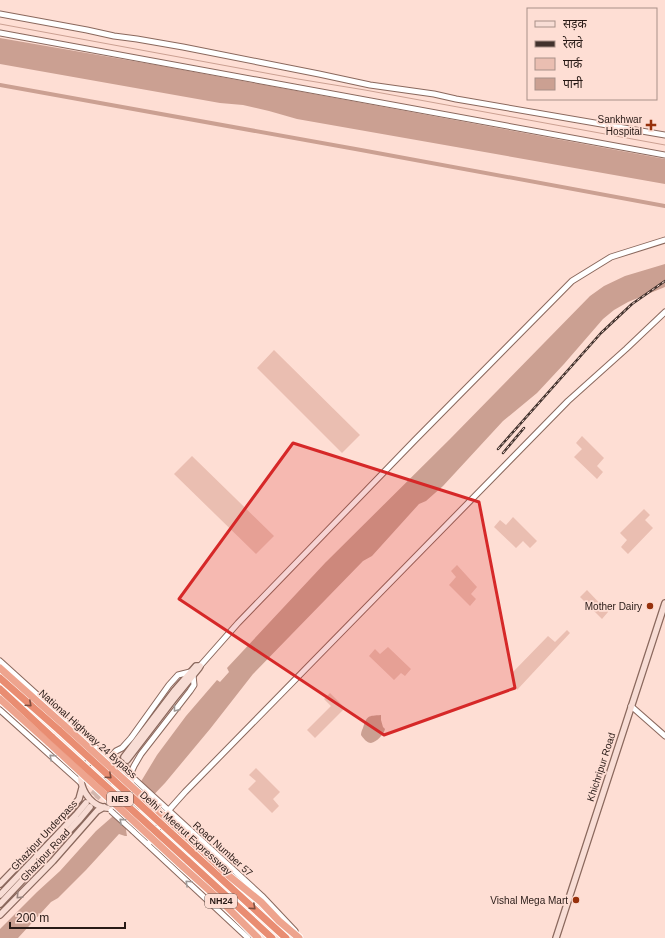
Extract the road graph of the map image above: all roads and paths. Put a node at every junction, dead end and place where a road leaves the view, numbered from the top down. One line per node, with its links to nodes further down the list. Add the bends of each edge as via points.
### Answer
1 (0, 14): 3 (street, via 183,47 370,85)
2 (0, 33): 4 (street)
3 (665, 135)
4 (665, 155)
5 (665, 240): 9 (street, via 611,257 572,281 423,431 238,623)
6 (665, 312): 25 (street, via 568,401)
7 (665, 603): 15 (main road, Khichripur Road)
8 (0, 661): 20 (street)
9 (200, 666): 11 (main road, via 196,666)
10 (0, 668): 17 (highway, National Highway 24 Bypass)
11 (192, 674): 20 (street, via 178,675 169,684 131,738); 21 (main road, via 175,690); 22 (street, one-way to 22, via 194,685 141,754)
12 (0, 678): 17 (highway, Delhi - Meerut Expressway / NE3, one-way to 17)
13 (0, 689): 19 (highway, Delhi - Meerut Expressway / NE3)
14 (0, 700): 19 (highway)
15 (631, 706): 18 (street); 38 (main road, Khichripur Road)
16 (0, 710): 23 (street, one-way to 16)
17 (62, 728): 27 (highway, Delhi - Meerut Expressway / NE3, one-way to 27, bridge)
18 (665, 736)
19 (51, 740): 28 (highway, Delhi - Meerut Expressway / NE3, bridge)
20 (108, 758): 22 (main road, via 115,759); 23 (main road, via 96,757 88,763 82,772)
21 (125, 759)
22 (130, 775): 24 (main road, via 129,795 122,803); 25 (street, Road Number 57)
23 (82, 785): 24 (main road, via 88,798); 29 (main road, Ghazipur Road, via 79,799)
24 (108, 809): 26 (street, one-way to 24, bridge); 32 (main road, Ghazipur Road, one-way to 32, via 97,811)
25 (168, 811): 26 (street); 37 (street, Road Number 57, via 262,896)
26 (148, 845): 33 (street, one-way to 26)
27 (195, 850): 36 (highway, Delhi - Meerut Expressway / NE3, one-way to 36); 37 (highway, via 261,902)
28 (184, 863): 34 (highway, NH24); 35 (highway, Delhi - Meerut Expressway / NE3)
29 (0, 884)
30 (0, 896): 31 (main road, Ghazipur Underpass, via 88,805 80,818)
31 (0, 904)
32 (0, 915)
33 (248, 938)
34 (258, 938)
35 (272, 938)
36 (286, 938)
37 (300, 938)
38 (556, 938)

